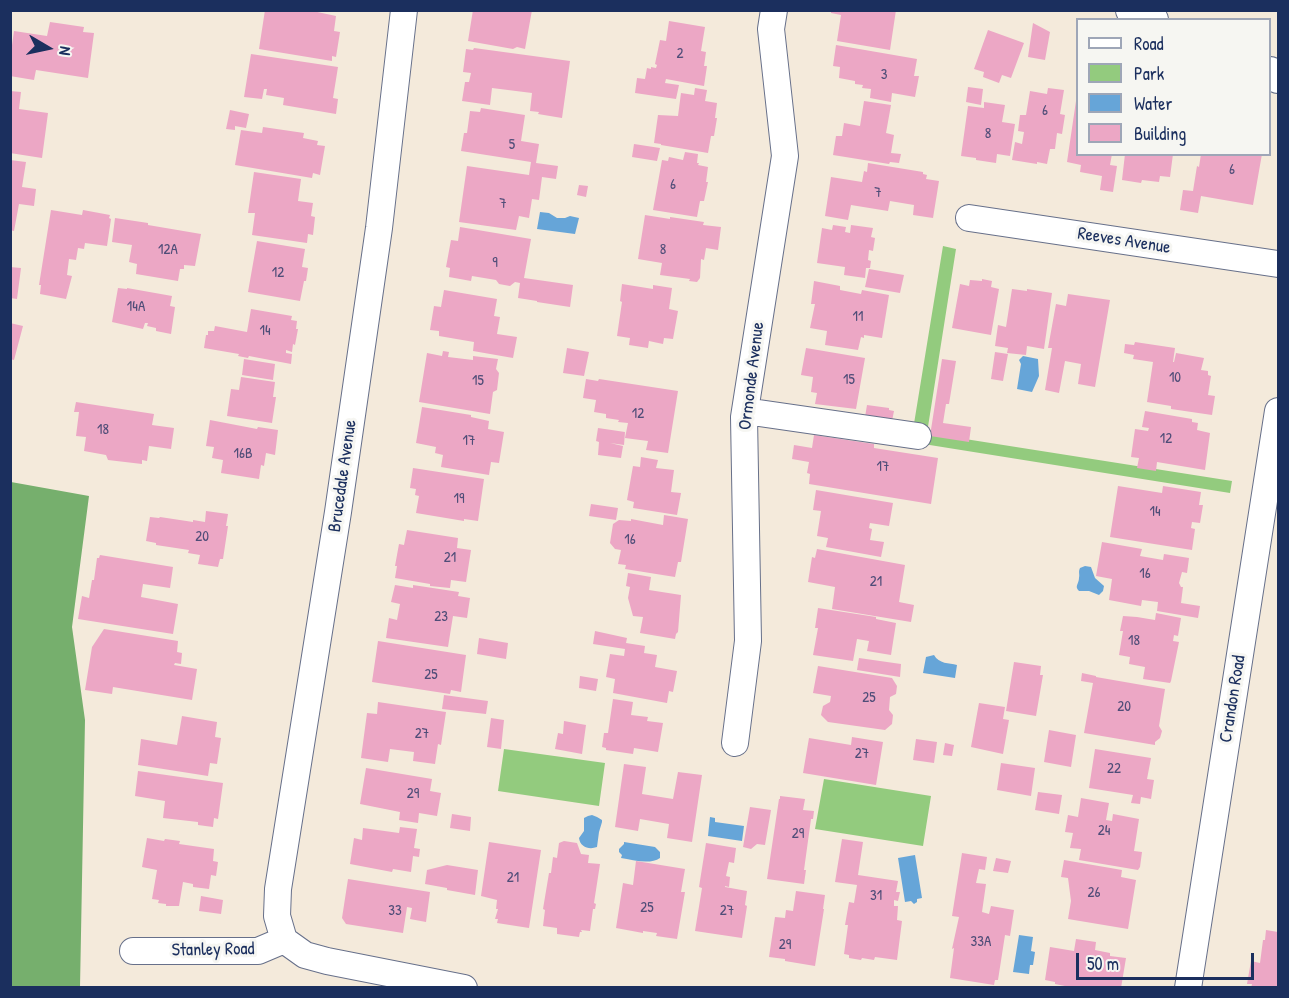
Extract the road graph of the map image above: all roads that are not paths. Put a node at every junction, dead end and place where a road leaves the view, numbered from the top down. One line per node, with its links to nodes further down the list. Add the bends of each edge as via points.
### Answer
1 (404, 10): 11 (street, Brucedale Avenue, via 375,252 278,890 277,916)
2 (774, 10): 7 (street, Ormonde Avenue, via 771,29 785,156)
3 (1132, 10): 4 (main road)
4 (1148, 18)
5 (969, 218): 6 (street, Reeves Avenue)
6 (1278, 264)
7 (745, 411): 9 (street); 10 (street, Ormonde Avenue, via 748,641)
8 (1278, 411): 14 (street, Crandon Road)
9 (918, 436)
10 (735, 743)
11 (284, 940): 12 (street, Stanley Road, via 258,951); 13 (street, via 316,958)
12 (133, 951)
13 (464, 987)
14 (1188, 987)

